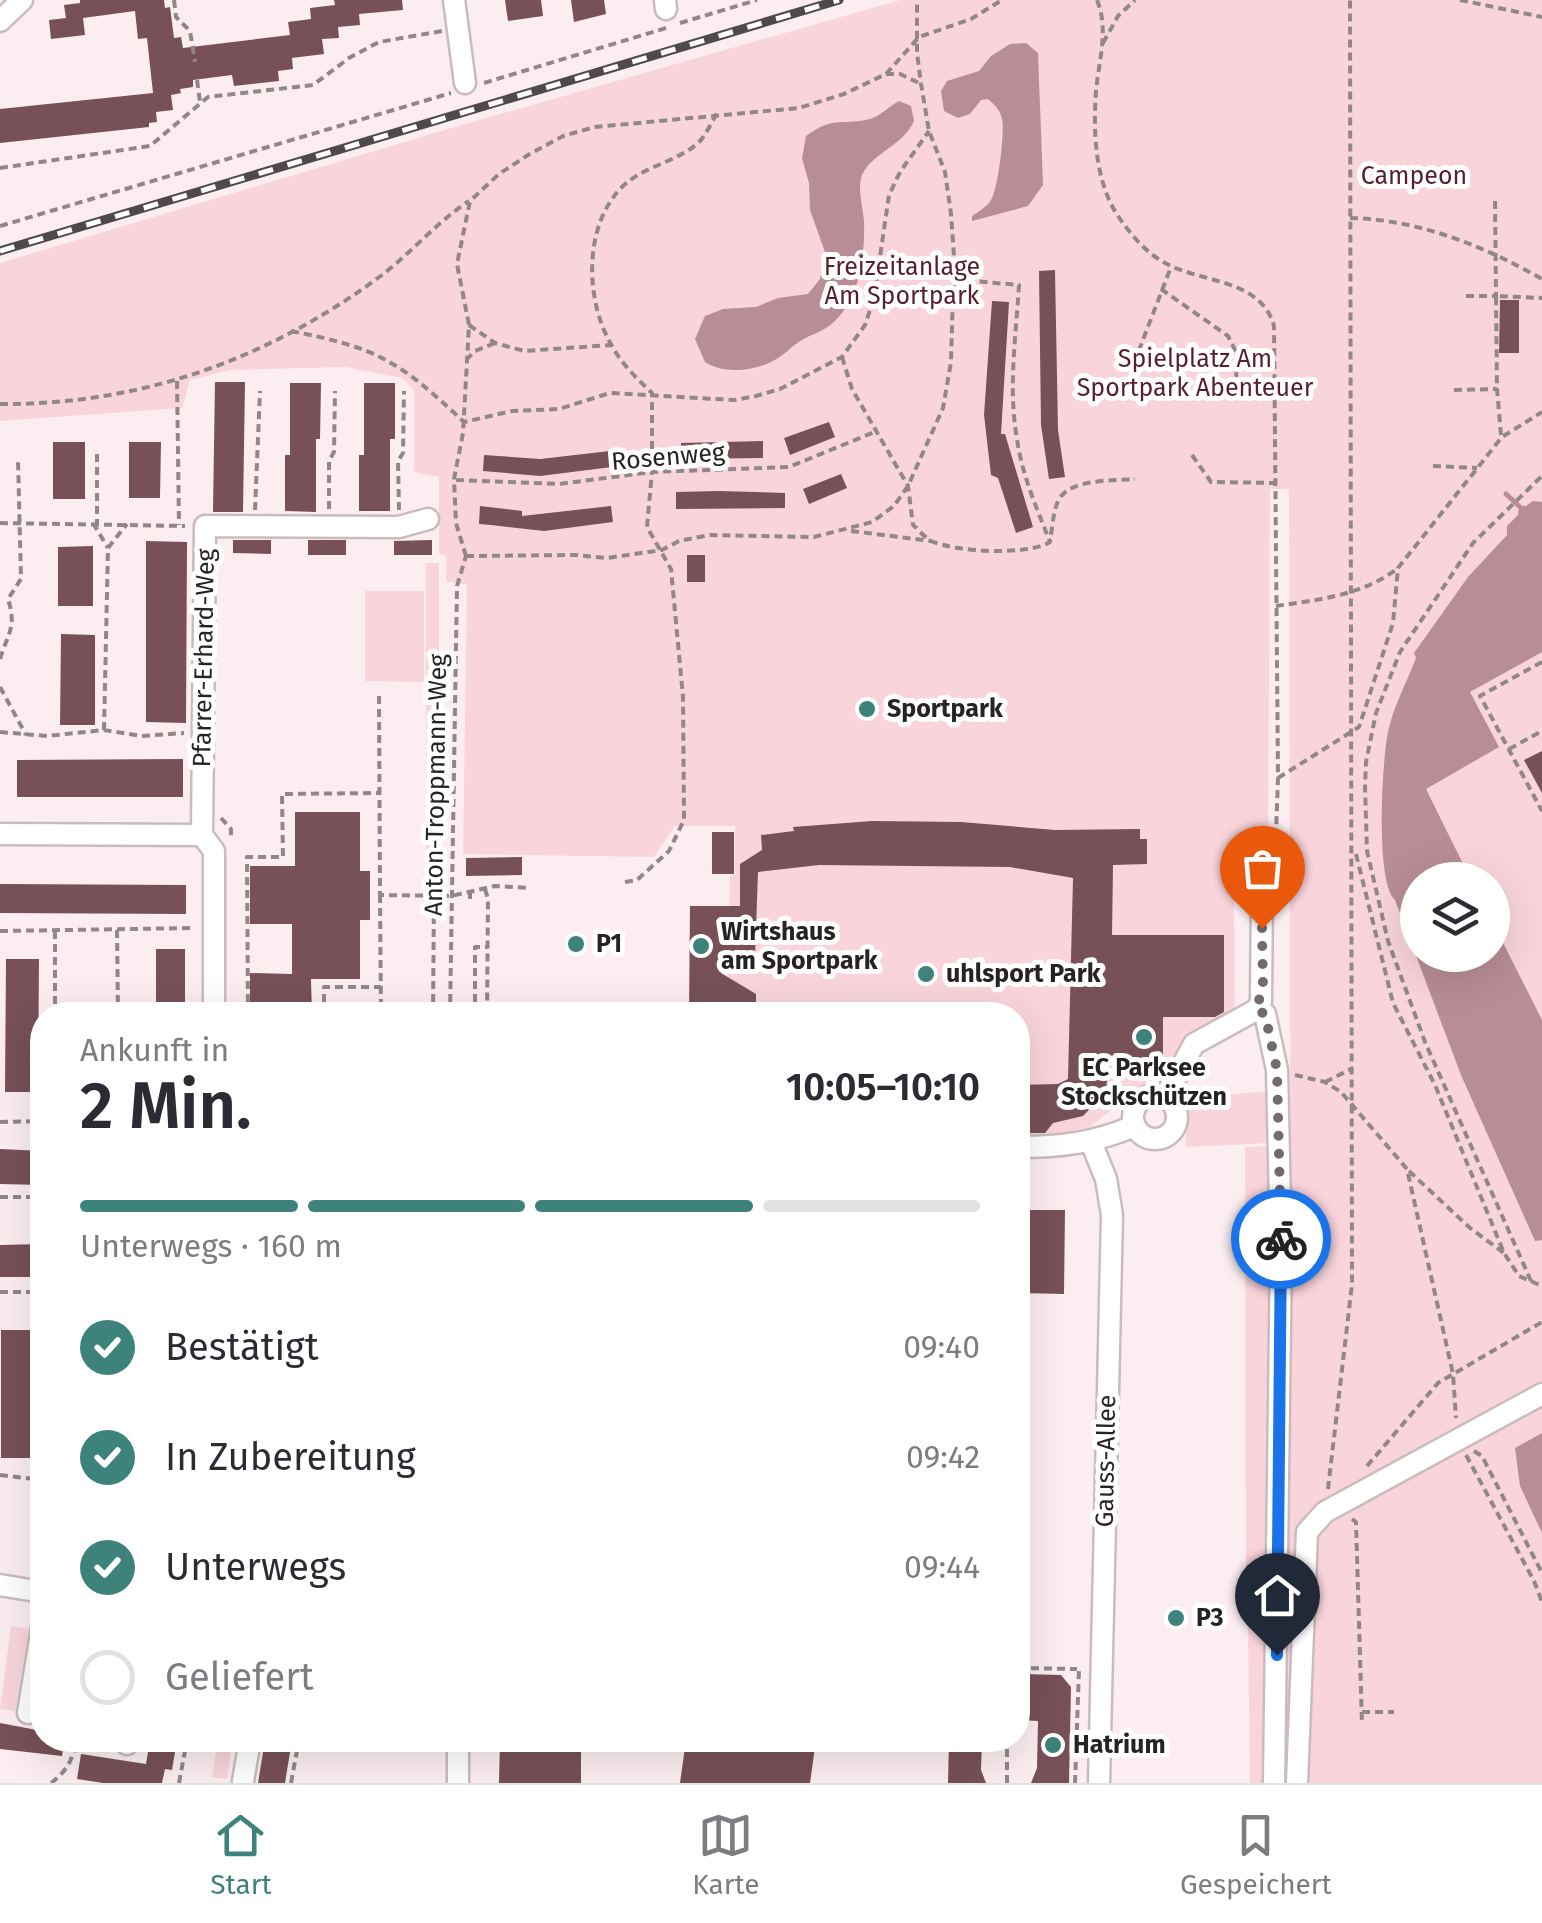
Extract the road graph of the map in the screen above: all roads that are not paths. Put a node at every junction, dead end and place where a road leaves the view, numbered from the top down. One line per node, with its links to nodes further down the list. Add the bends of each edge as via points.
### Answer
1 (22, 0): 3 (street)
2 (454, 0): 4 (street)
3 (0, 21)
4 (472, 85)
5 (428, 519): 7 (street, Pfarrer-Erhard-Weg, via 399,527 205,526)
6 (0, 834): 7 (street)
7 (202, 834): 9 (street, Pfarrer-Erhard-Weg, via 214,851)
8 (1262, 888): 10 (street, via 1263,987)
9 (214, 1002)
10 (1256, 1010): 11 (street, via 1194,1044); 25 (street, via 1265,1014 1277,1070)
11 (1159, 1092): 12 (street, via 1144,1097); 12 (street, via 1175,1106 1173,1130 1153,1140)
12 (1127, 1121): 13 (street)
13 (1092, 1142): 14 (street); 24 (street, Gauss-Allee, via 1112,1215)
14 (1030, 1147)
15 (1542, 1394): 26 (street, via 1331,1509 1307,1532)
16 (0, 1585): 17 (street)
17 (30, 1590)
18 (30, 1701): 19 (street)
19 (28, 1713)
20 (248, 1752): 22 (street)
21 (458, 1752): 23 (street)
22 (243, 1781)
23 (458, 1783)
24 (1099, 1783)
25 (1274, 1783)
26 (1297, 1783)

